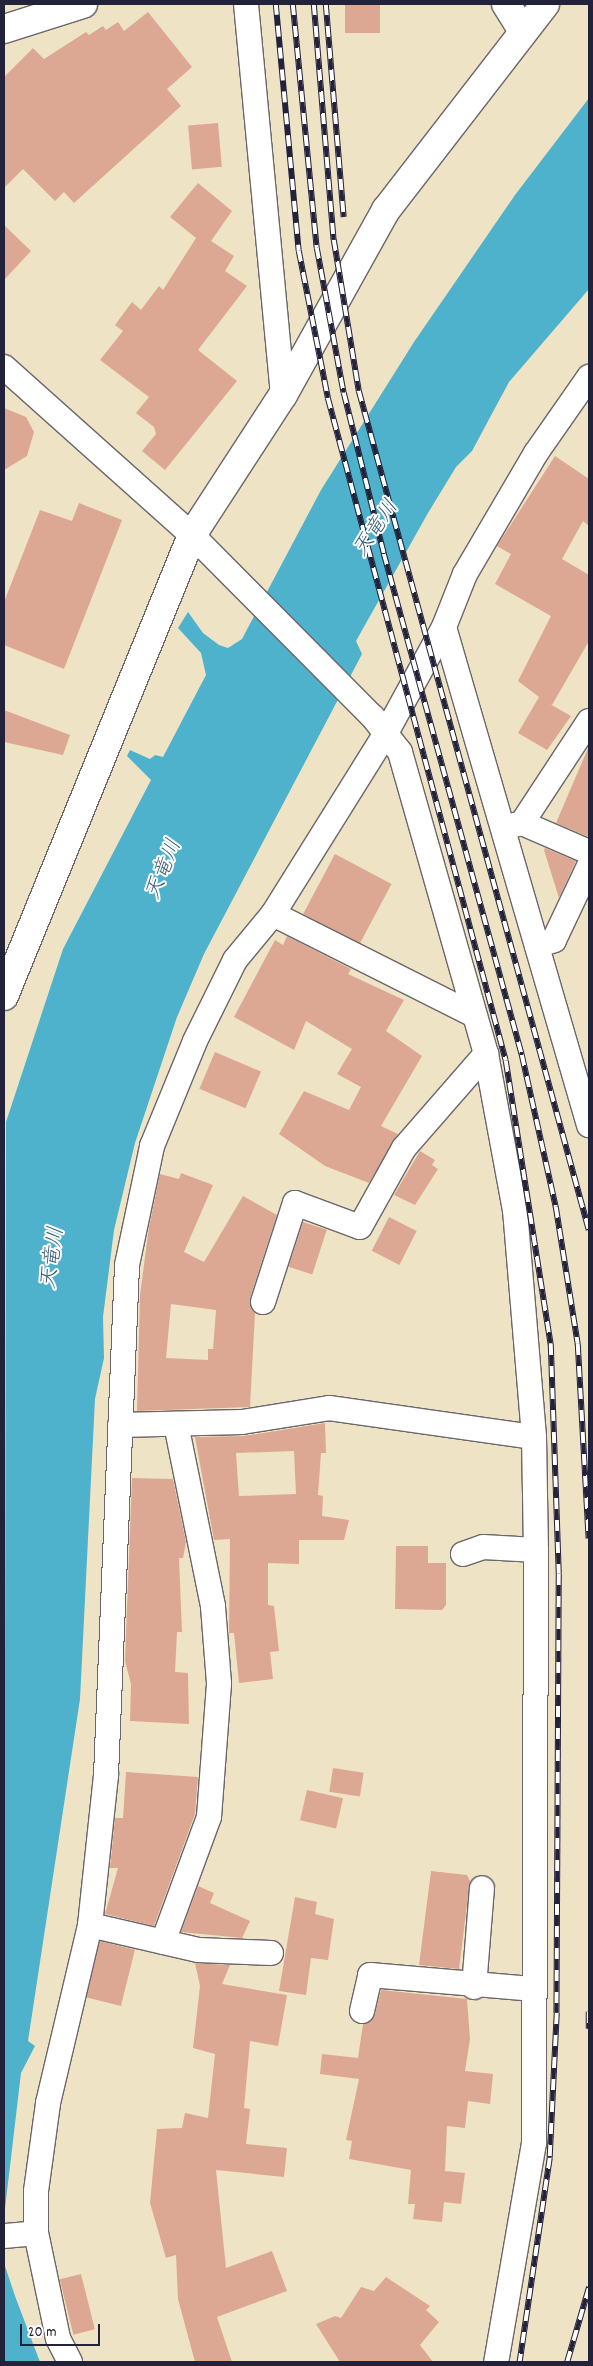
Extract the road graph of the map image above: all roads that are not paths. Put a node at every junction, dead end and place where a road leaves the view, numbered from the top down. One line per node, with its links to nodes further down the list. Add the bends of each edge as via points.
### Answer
1 (83, 4): 5 (street)
2 (246, 4): 9 (street)
3 (506, 4): 6 (street)
4 (545, 4): 6 (street)
5 (4, 29)
6 (523, 31): 9 (street, via 386,210)
7 (4, 367): 10 (street)
8 (589, 377): 11 (street, via 536,453 465,574)
9 (283, 395): 10 (street)
10 (192, 535): 13 (street); 19 (street)
11 (444, 627): 13 (street); 14 (street)
12 (589, 721): 14 (street)
13 (379, 725): 17 (street); 20 (street, via 400,752)
14 (512, 826): 15 (street); 18 (street)
15 (589, 852)
16 (589, 866): 18 (street, via 554,940)
17 (274, 914): 20 (street); 25 (street, via 235,960 195,1041 152,1146 127,1265)
18 (537, 946): 22 (street)
19 (4, 996)
20 (474, 1015): 21 (street)
21 (486, 1054): 23 (street, via 404,1148 360,1227 295,1204); 26 (street, via 515,1210)
22 (589, 1125)
23 (263, 1302)
24 (176, 1424): 25 (street); 26 (street, via 242,1422 329,1408); 31 (street, via 213,1606 219,1683 210,1817)
25 (120, 1425): 30 (street, via 106,1775)
26 (534, 1437): 27 (street)
27 (536, 1550): 28 (street, via 483,1547); 34 (street)
28 (464, 1554)
29 (482, 1888): 33 (street)
30 (90, 1925): 31 (street); 36 (street, via 48,2103 36,2191)
31 (164, 1942): 32 (street, via 198,1950)
32 (271, 1953)
33 (474, 1987): 34 (street); 35 (street, via 370,1975)
34 (534, 1989): 38 (street, via 534,2144)
35 (362, 2011)
36 (18, 2234): 37 (street)
37 (70, 2362)
38 (496, 2362)

